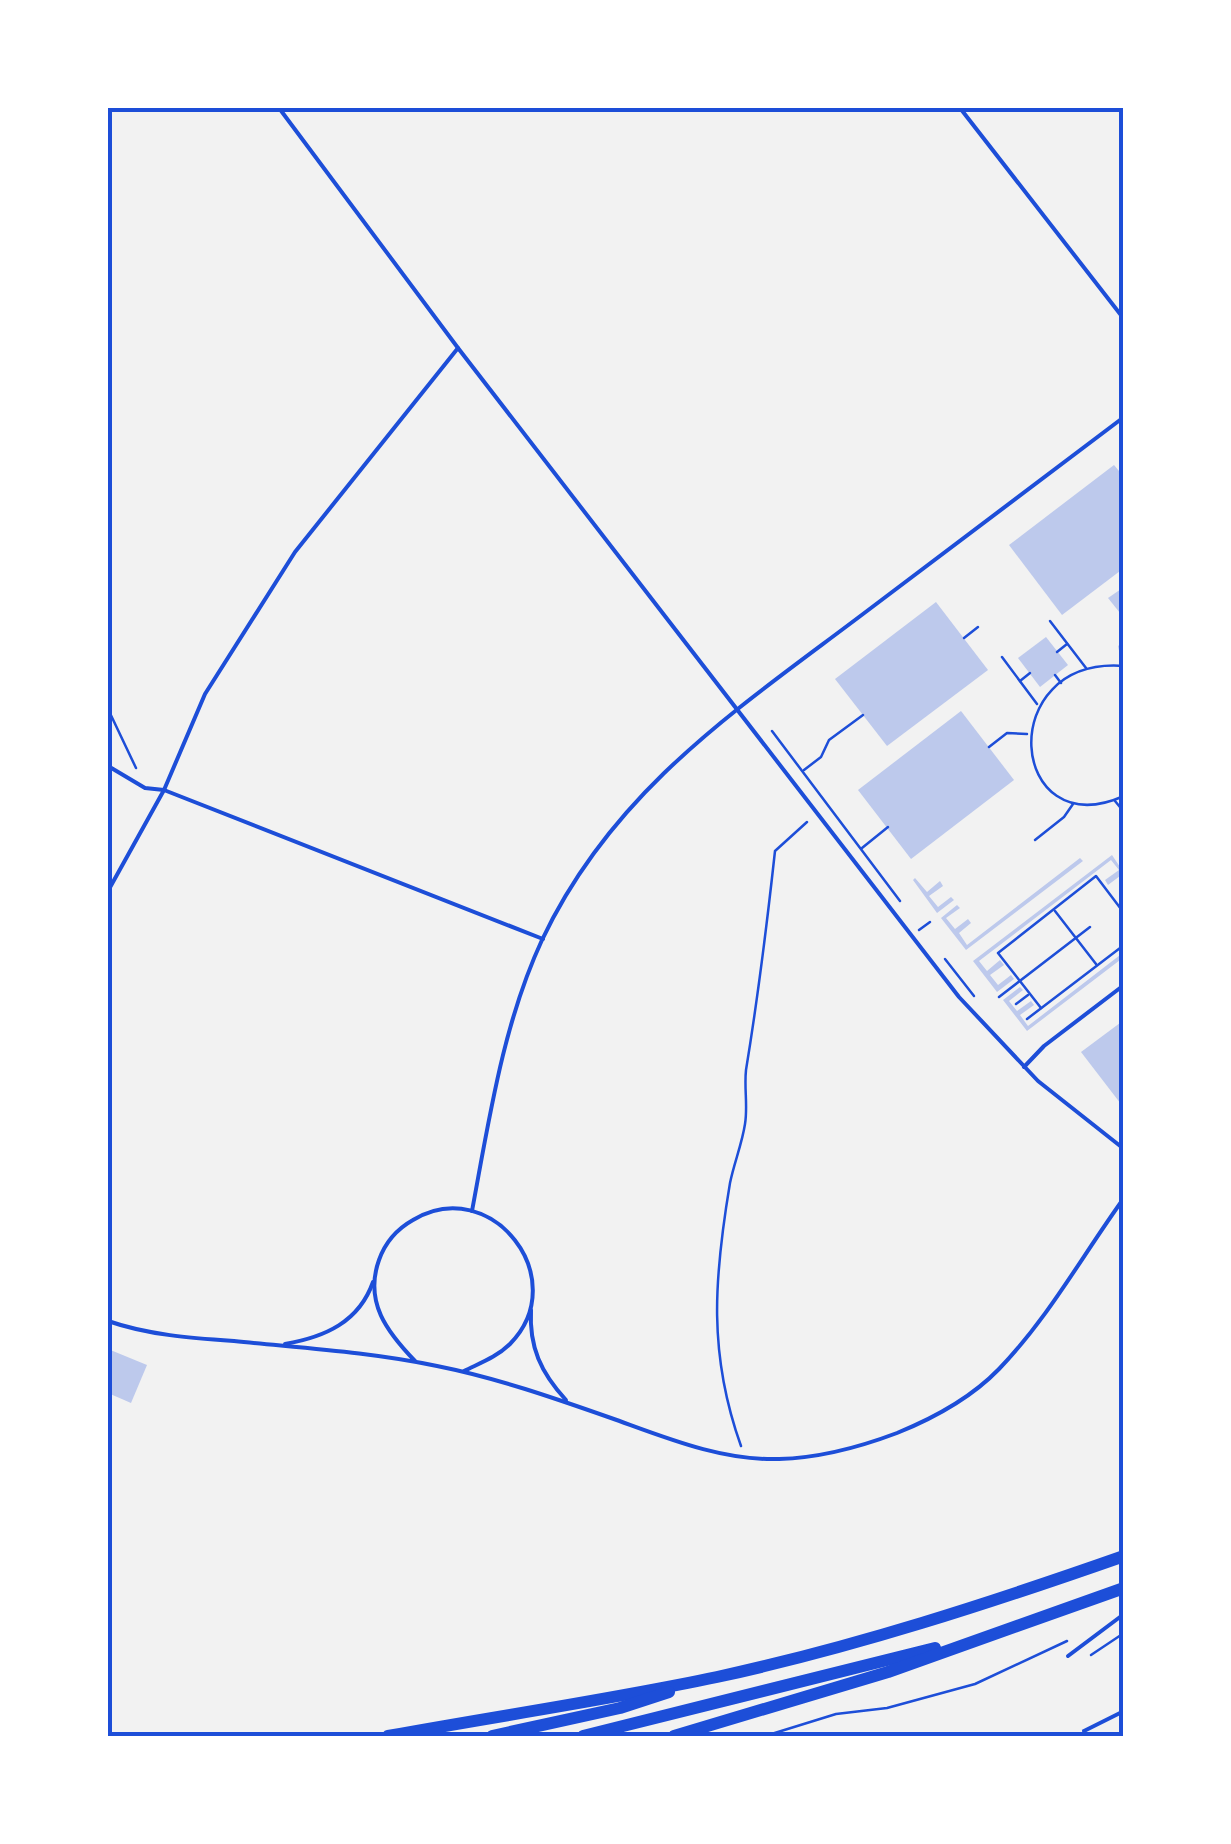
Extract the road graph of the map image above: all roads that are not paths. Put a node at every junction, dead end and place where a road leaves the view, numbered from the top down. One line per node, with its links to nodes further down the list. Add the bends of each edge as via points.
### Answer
1 (279, 108): 4 (lane)
2 (960, 108): 3 (lane)
3 (1124, 319)
4 (458, 348): 6 (lane); 8 (lane, via 295,552 205,694)
5 (1124, 417): 6 (lane)
6 (738, 708): 10 (lane, via 615,823); 12 (lane, via 959,997)
7 (108, 766): 8 (lane, via 145,788)
8 (164, 790): 9 (lane); 10 (lane)
9 (108, 891)
10 (543, 939): 15 (lane, via 513,1020)
11 (1124, 985): 12 (lane)
12 (1024, 1067): 13 (lane)
13 (1124, 1149)
14 (1124, 1198): 22 (lane, via 1027,1338 970,1396 877,1441 810,1456 745,1457 672,1440)
15 (472, 1211): 16 (lane, via 432,1212 408,1222 383,1252); 17 (lane, via 516,1239 531,1271)
16 (375, 1277): 19 (lane, via 348,1320 310,1340); 20 (lane, via 380,1317)
17 (532, 1302): 21 (lane, via 511,1343); 22 (lane, via 539,1364)
18 (108, 1321): 19 (lane, via 160,1334)
19 (279, 1346): 20 (lane)
20 (414, 1361): 21 (lane)
21 (463, 1372): 22 (lane)
22 (570, 1403)
23 (1124, 1556): 28 (highway, via 924,1623)
24 (1124, 1588): 26 (highway)
25 (1124, 1614): 27 (lane)
26 (976, 1639): 33 (highway); 34 (highway)
27 (1068, 1656)
28 (714, 1678): 31 (highway); 32 (highway, via 620,1708)
29 (1124, 1711): 30 (lane)
30 (1084, 1731)
31 (388, 1736)
32 (492, 1736)
33 (583, 1736)
34 (674, 1736)

